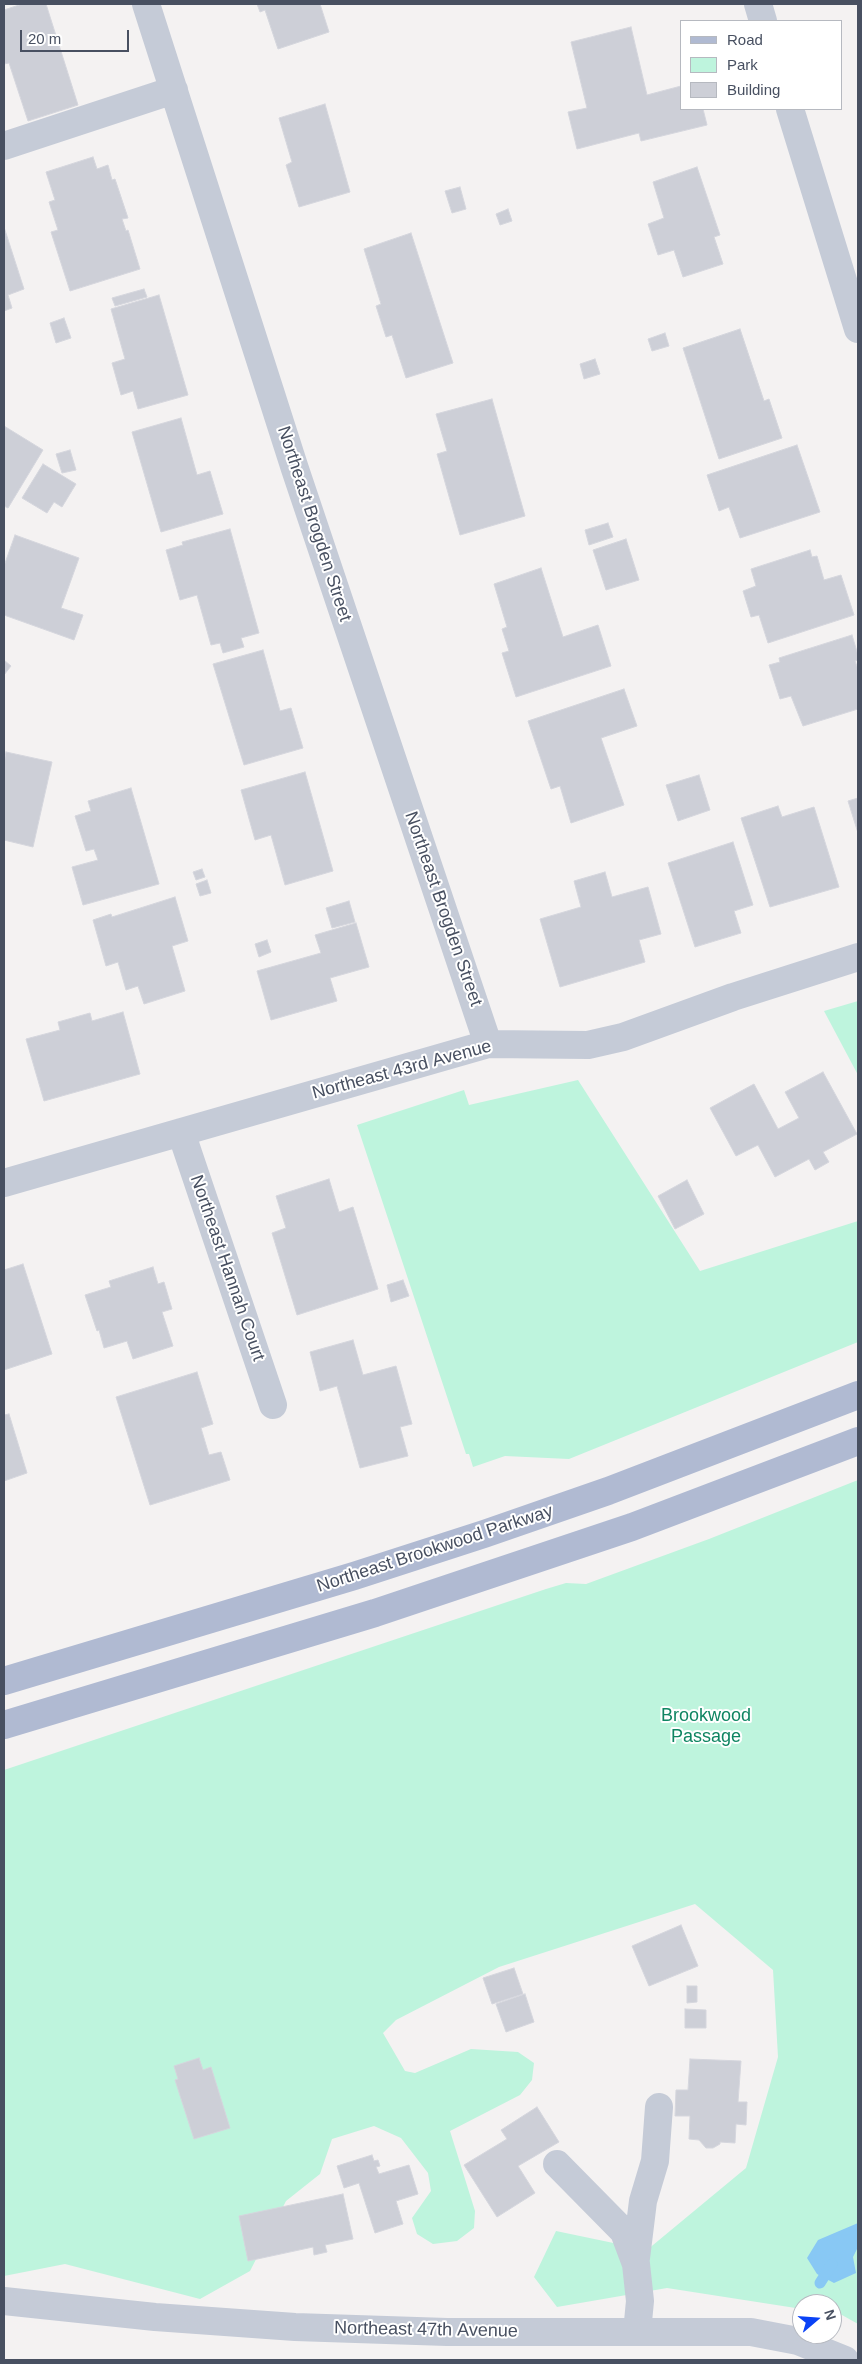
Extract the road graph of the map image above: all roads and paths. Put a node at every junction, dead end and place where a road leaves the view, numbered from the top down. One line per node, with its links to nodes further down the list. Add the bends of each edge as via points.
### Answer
1 (146, 4): 4 (street, Northeast Brogden Street)
2 (758, 4): 3 (street)
3 (763, 20)
4 (174, 90): 6 (street); 9 (street, Northeast Brogden Street, via 295,469)
5 (790, 110): 7 (street)
6 (4, 146)
7 (858, 329)
8 (858, 957): 9 (street, Northeast 43rd Avenue, via 732,997 623,1037 588,1044)
9 (488, 1044): 10 (street, Northeast 43rd Avenue)
10 (181, 1132): 11 (street, Northeast 43rd Avenue); 13 (street, Northeast Hannah Court)
11 (4, 1183)
12 (858, 1395): 15 (main road, Northeast Brookwood Parkway, via 608,1491 484,1534)
13 (273, 1405)
14 (858, 1441): 16 (main road, via 632,1527 375,1613)
15 (4, 1681)
16 (4, 1725)
17 (659, 2107): 19 (street, via 655,2161 643,2201)
18 (557, 2164): 19 (street, via 624,2232)
19 (636, 2264): 21 (street, via 640,2301)
20 (4, 2301): 21 (street, Northeast 47th Avenue, via 295,2327 447,2332)
21 (637, 2332): 22 (street, Northeast 47th Avenue, via 751,2332 798,2340)
22 (845, 2360)

